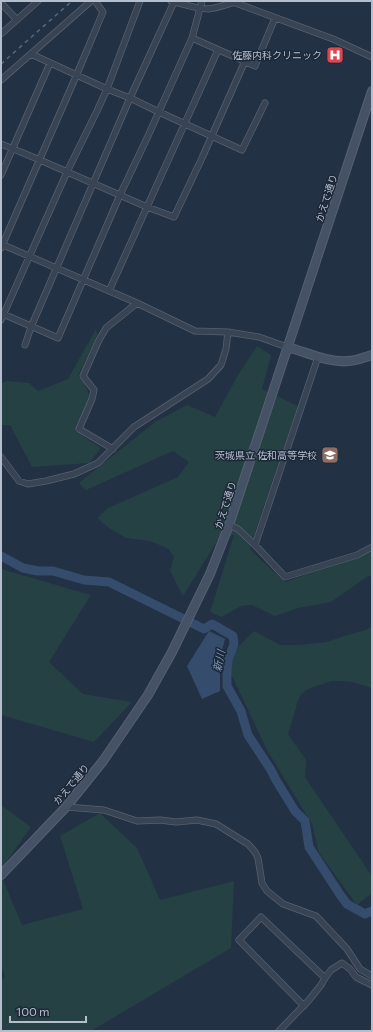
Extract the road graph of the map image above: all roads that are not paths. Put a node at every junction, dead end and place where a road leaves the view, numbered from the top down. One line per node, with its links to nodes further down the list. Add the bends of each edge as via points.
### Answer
1 (37, 1): 12 (street)
2 (91, 1): 16 (street)
3 (95, 1): 20 (street, via 103,12)
4 (140, 1): 22 (street)
5 (172, 1): 10 (street); 24 (street)
6 (202, 1): 10 (street)
7 (240, 1): 8 (street)
8 (233, 2): 10 (street, via 209,9); 11 (street)
9 (1, 3): 12 (street)
10 (200, 8): 14 (street)
11 (275, 18): 17 (street, via 333,39); 18 (street, via 255,66)
12 (17, 20): 13 (street)
13 (1, 34)
14 (192, 38): 15 (street); 26 (street)
15 (218, 50): 18 (street); 27 (street)
16 (31, 54): 19 (street); 21 (street)
17 (372, 57)
18 (245, 61): 28 (street)
19 (50, 63): 20 (street); 30 (street)
20 (77, 74): 22 (street); 31 (street)
21 (1, 80)
22 (107, 89): 24 (street); 32 (street)
23 (372, 91): 47 (street, かえで通り)
24 (130, 98): 26 (street); 34 (street)
25 (265, 102): 28 (street, via 242,150)
26 (159, 112): 27 (street); 35 (street)
27 (185, 124): 28 (street); 36 (street)
28 (212, 136): 36 (street, via 174,217)
29 (1, 144): 30 (street)
30 (12, 149): 31 (street); 33 (street)
31 (40, 160): 32 (street); 37 (street)
32 (67, 172): 34 (street); 38 (street)
33 (1, 175)
34 (93, 183): 35 (street); 39 (street)
35 (120, 195): 36 (street); 40 (street)
36 (147, 207): 41 (street)
37 (2, 246): 38 (street)
38 (29, 257): 39 (street); 43 (street)
39 (56, 268): 40 (street); 44 (street)
40 (83, 279): 41 (street); 44 (street, via 58,338)
41 (109, 291): 42 (street)
42 (137, 303): 45 (street, via 195,330); 50 (street, via 106,328 83,376 94,390 80,429)
43 (2, 316): 44 (street)
44 (31, 327): 46 (street)
45 (228, 332): 47 (street, via 259,337); 50 (street, via 221,365 208,379 134,427)
46 (25, 345)
47 (287, 347): 49 (street); 52 (street, かえで通り)
48 (372, 355): 49 (street, via 348,361)
49 (318, 357): 53 (street)
50 (113, 449): 51 (street, via 98,463 74,474 28,484 19,481)
51 (1, 456)
52 (229, 526): 53 (street, via 238,529); 55 (street, かえで通り, via 213,568 165,666 103,761)
53 (255, 545): 54 (street, via 285,578)
54 (372, 548)
55 (66, 807): 56 (street, かえで通り); 57 (street, via 104,810 138,821 197,820 216,824 248,844 255,852 262,883 267,891 283,904 316,916 347,949 360,969)
56 (1, 875)
57 (372, 976)
58 (325, 978): 59 (street, via 331,970 342,963 356,977); 60 (street); 60 (street, via 260,917 239,940)
59 (372, 985)
60 (304, 1006): 61 (street)
61 (279, 1031)

